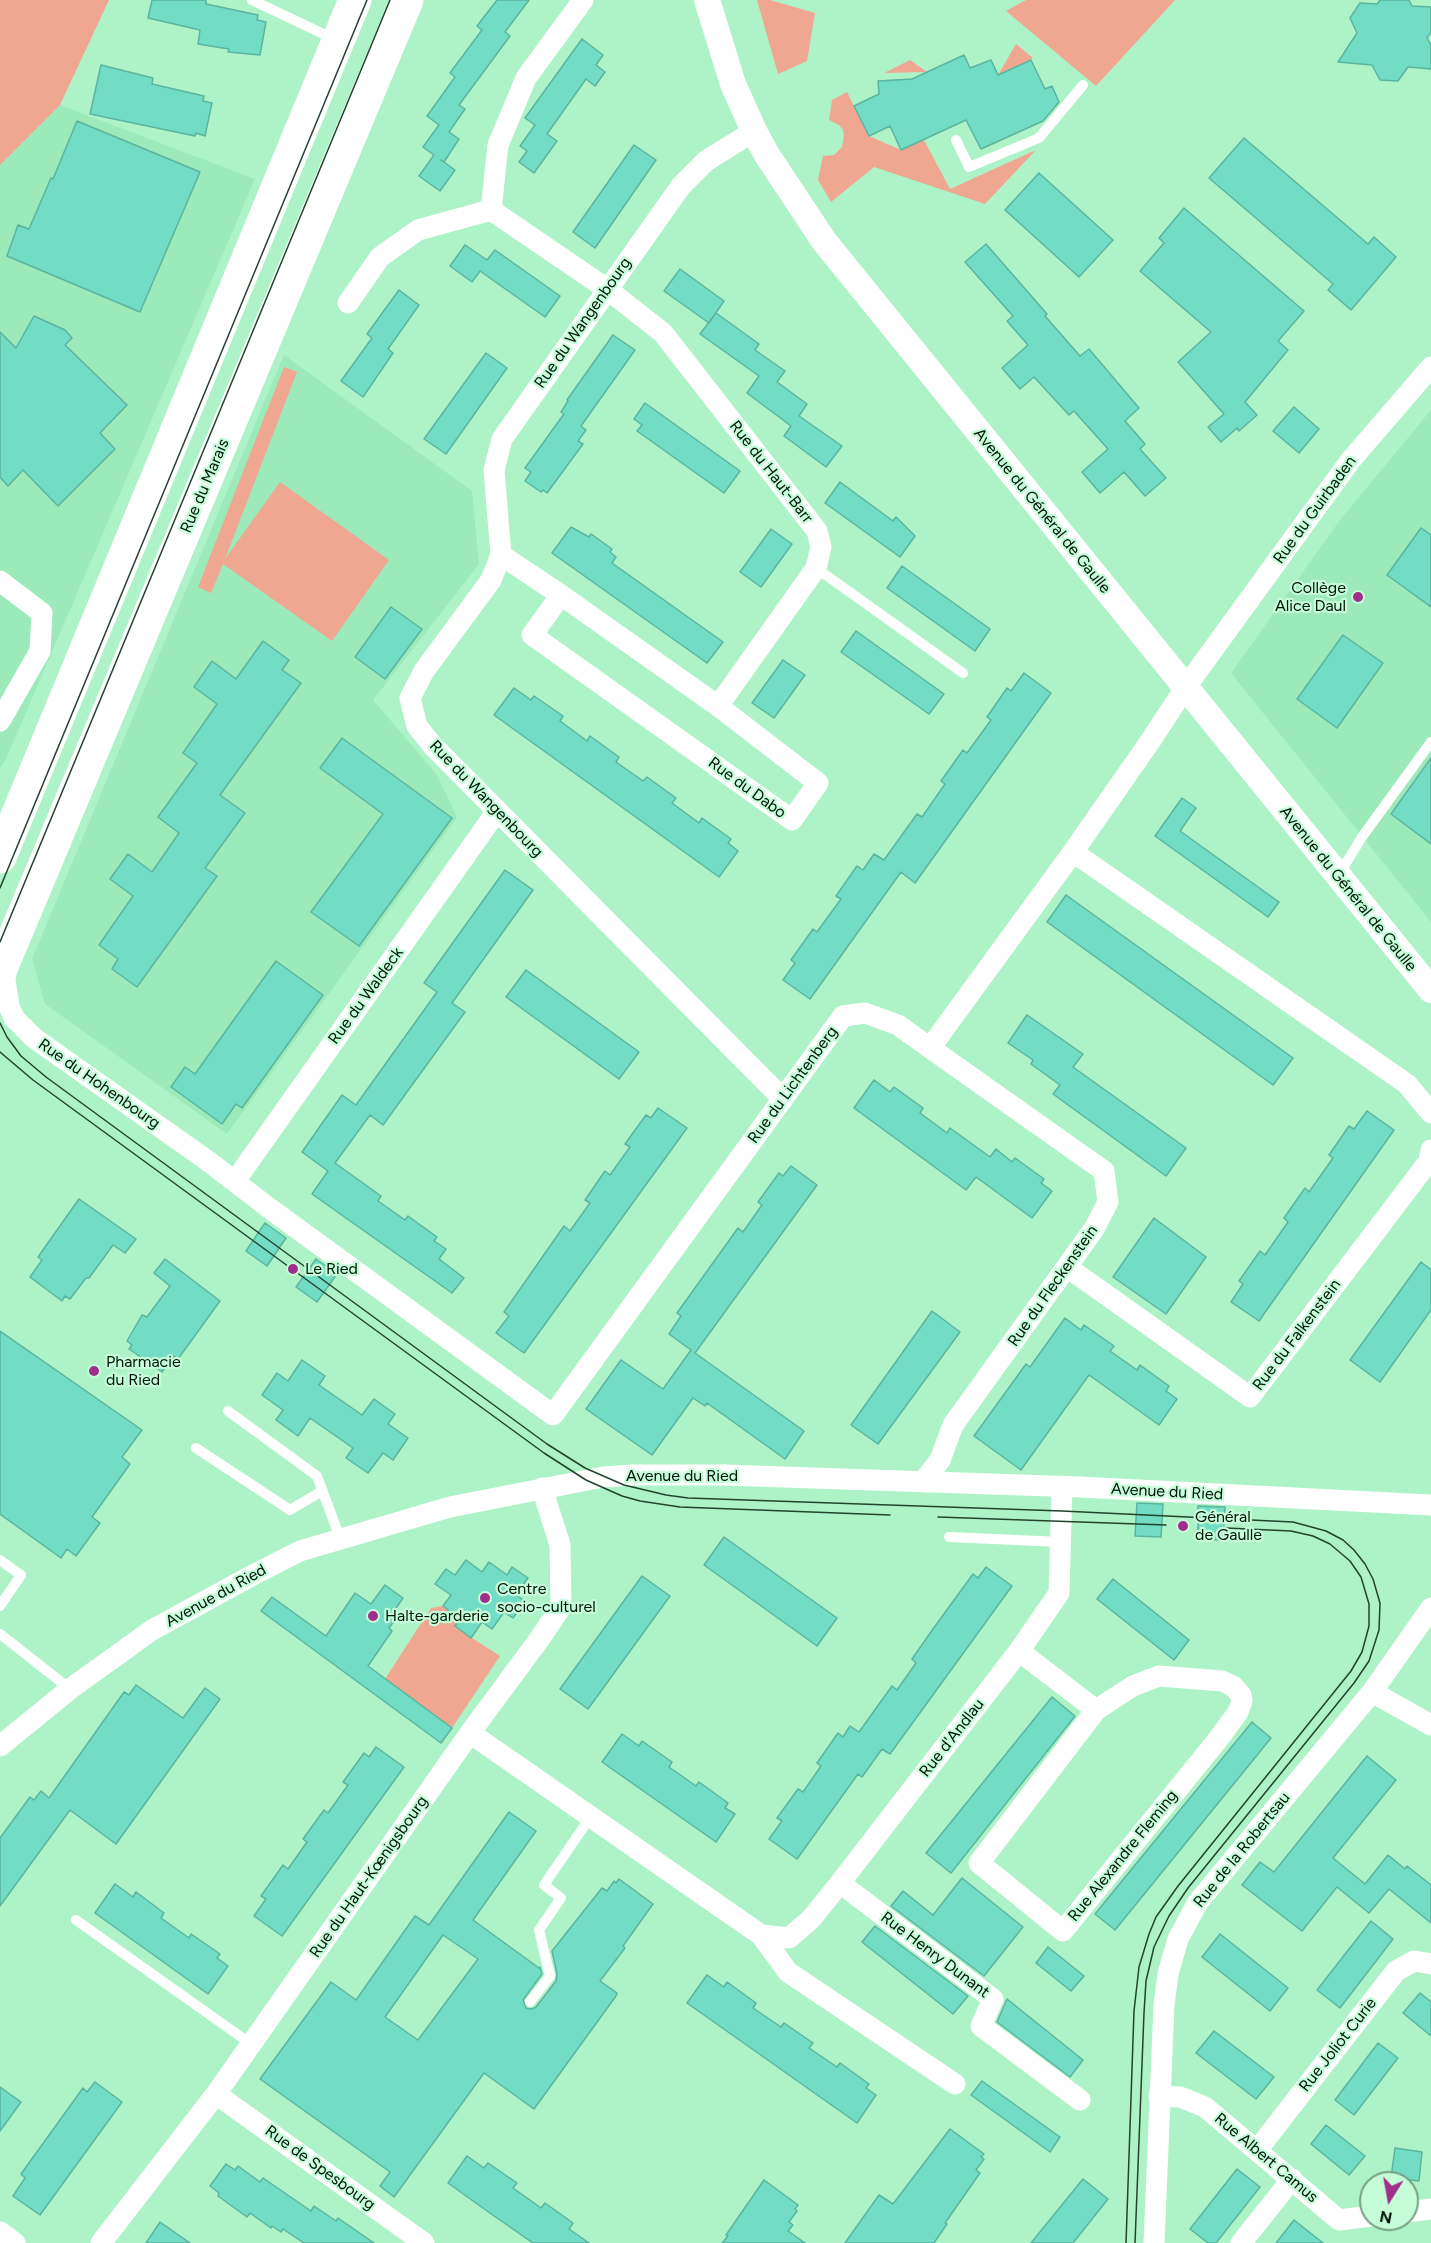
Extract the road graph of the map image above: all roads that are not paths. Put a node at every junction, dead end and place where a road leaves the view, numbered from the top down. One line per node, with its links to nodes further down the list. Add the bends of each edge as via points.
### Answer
1 (252, 0): 6 (lane)
2 (355, 0): 6 (main road)
3 (407, 0): 27 (main road, Rue du Marais)
4 (583, 0): 10 (street, via 526,78 498,145)
5 (707, 0): 8 (street, Avenue du Général de Gaulle)
6 (338, 42): 25 (main road)
7 (1083, 85): 9 (lane, via 1039,138 969,167)
8 (754, 131): 11 (street, Rue du Wangenbourg, via 706,161 681,186); 19 (street, Avenue du Général de Gaulle, via 824,241)
9 (956, 140)
10 (491, 210): 11 (street, Rue du Haut-Barr); 12 (street, via 418,230 380,257)
11 (607, 289): 14 (street, Rue du Wangenbourg, via 502,439 494,470); 15 (street, Rue du Haut-Barr, via 663,333 817,531 821,547)
12 (348, 303)
13 (1431, 367): 19 (street, Rue du Guirbaden, via 1350,461)
14 (501, 555): 17 (street, Rue du Dabo); 23 (street, Rue du Wangenbourg, via 491,580 424,672 410,698 417,726 432,746)
15 (816, 568): 18 (lane); 20 (street, Rue du Haut-Barr)
16 (0, 581): 21 (street, via 42,613 39,651)
17 (561, 596): 20 (street, Rue du Dabo); 20 (street, Rue du Dabo, via 532,634 792,820 818,783)
18 (963, 673)
19 (1185, 688): 24 (street); 26 (street, Avenue du Général de Gaulle)
20 (718, 706)
21 (0, 721)
22 (1431, 742): 26 (lane)
23 (497, 811): 31 (street, Rue du Wangenbourg); 34 (street, Rue du Waldeck)
24 (1073, 852): 30 (street); 32 (street, via 1407,1084)
25 (0, 857)
26 (1338, 876): 28 (street, Avenue du Général de Gaulle)
27 (3, 966): 29 (street, Rue du Hohenbourg)
28 (1431, 990)
29 (7, 1011): 34 (street, Rue du Hohenbourg, via 34,1038)
30 (930, 1048): 31 (street, Rue du Lichtenberg, via 903,1028 865,1012 843,1016); 35 (street, Rue du Fleckenstein, via 1104,1171 1108,1202)
31 (783, 1099): 37 (street, Rue du Lichtenberg)
32 (1431, 1113)
33 (1431, 1150): 35 (street, Rue du Falkenstein, via 1429,1161 1250,1397)
34 (235, 1181): 37 (street, Rue du Hohenbourg)
35 (1067, 1267): 39 (street, Rue du Fleckenstein, via 952,1425 940,1460)
36 (228, 1412): 42 (lane, via 317,1476)
37 (553, 1415)
38 (196, 1448): 42 (lane, via 290,1510)
39 (923, 1482): 40 (street, Avenue du Ried); 41 (street, Avenue du Ried, via 633,1475)
40 (1062, 1487): 43 (street, Avenue du Ried); 46 (street, Rue d'Andlau)
41 (542, 1488): 45 (street, Avenue du Ried, via 450,1507); 56 (street, Rue du Haut-Kœnigsbourg, via 560,1545 561,1607)
42 (322, 1491): 45 (lane)
43 (1431, 1505)
44 (949, 1537): 46 (lane)
45 (340, 1538): 52 (street, Avenue du Ried, via 300,1551 152,1630)
46 (1061, 1542): 51 (street, Rue d'Andlau, via 1059,1593)
47 (0, 1560): 48 (lane, via 21,1575)
48 (0, 1606)
49 (1431, 1608): 53 (street, Rue de la Robertsau)
50 (0, 1634): 52 (lane)
51 (1019, 1651): 54 (street); 59 (street, Rue d'Andlau)
52 (70, 1689): 57 (street, Avenue du Ried)
53 (1372, 1692): 55 (street); 67 (street, Rue de la Robertsau, via 1190,1916 1178,1939 1168,1974)
54 (1096, 1710): 54 (street, Rue Alexandre Fleming, via 1133,1686 1160,1676 1222,1681 1238,1690 1242,1701 1219,1738 1063,1931 979,1863)
55 (1431, 1725)
56 (470, 1732): 58 (street); 64 (street, Rue du Haut-Kœnigsbourg)
57 (0, 1746)
58 (591, 1816): 61 (street); 63 (lane, via 544,1885 561,1898 539,1930 550,1976)
59 (840, 1883): 61 (street, Rue d'Andlau, via 812,1919 789,1938); 68 (street, Rue Henry Dunant, via 993,1999 981,2026)
60 (76, 1920): 64 (lane)
61 (761, 1935): 65 (street, via 788,1972)
62 (1431, 1964): 69 (street, Rue Joliot Curie, via 1413,1961 1396,1971)
63 (530, 2002)
64 (251, 2044): 66 (street, Rue du Haut-Kœnigsbourg)
65 (955, 2084)
66 (216, 2094): 74 (street, Rue du Haut-Kœnigsbourg); 75 (street, Rue de Spesbourg)
67 (1159, 2096): 69 (street, Rue Albert Camus, via 1180,2097 1205,2107); 76 (street, Rue de la Robertsau)
68 (1080, 2100)
69 (1258, 2150): 70 (street, Rue Albert Camus)
70 (1292, 2179): 71 (street, Rue Albert Camus, via 1339,2220); 77 (street)
71 (1359, 2218)
72 (0, 2232): 73 (street)
73 (15, 2243)
74 (102, 2243)
75 (424, 2243)
76 (1154, 2243)
77 (1241, 2243)

